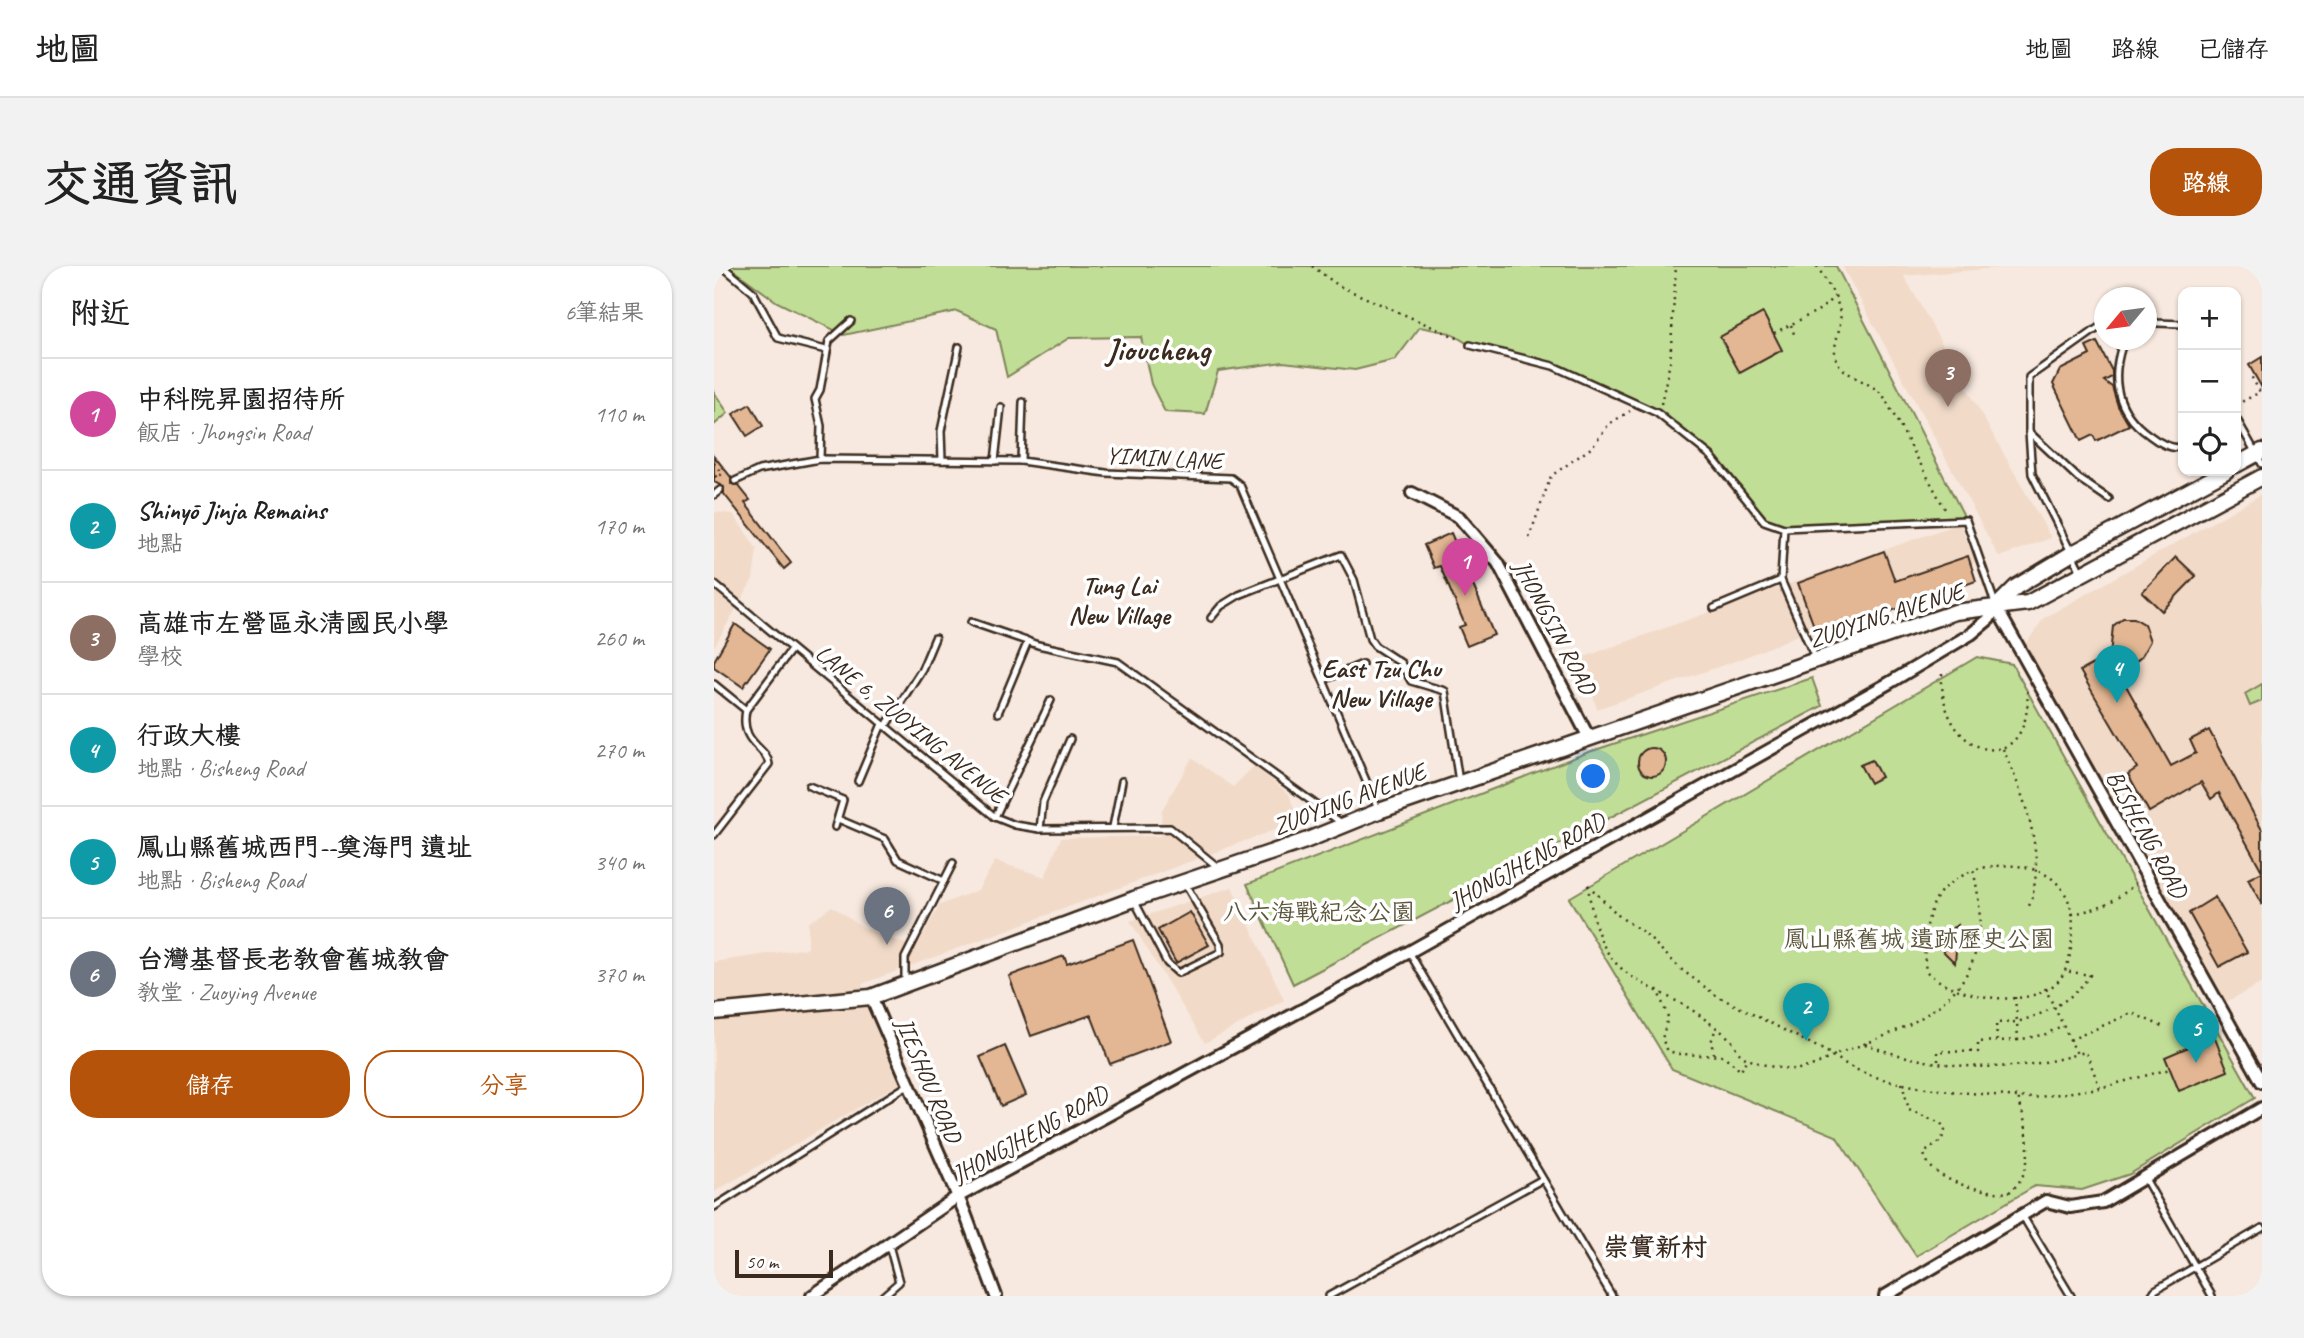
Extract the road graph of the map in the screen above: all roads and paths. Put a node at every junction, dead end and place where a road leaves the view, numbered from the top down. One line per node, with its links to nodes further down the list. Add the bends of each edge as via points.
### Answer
1 (722, 266): 15 (lane, via 753,292 778,338)
2 (1312, 266): 13 (path, via 1339,286)
3 (1676, 266): 22 (path, via 1668,375)
4 (1817, 266): 5 (path)
5 (1835, 296): 9 (path); 42 (path, via 1840,315 1836,360 1884,395)
6 (850, 321): 15 (lane)
7 (2157, 323): 8 (lane)
8 (2178, 324)
9 (1791, 325): 11 (path); 12 (path)
10 (2094, 331): 24 (lane, via 2029,377)
11 (1774, 333)
12 (1794, 334)
13 (1469, 345): 22 (lane, via 1553,366)
14 (959, 347): 29 (lane, via 941,431)
15 (826, 350): 28 (lane, via 815,398 821,426)
16 (2122, 350): 26 (lane, via 2116,372 2121,404 2136,426)
17 (2254, 374): 19 (path, via 2260,392)
18 (1023, 402): 31 (lane)
19 (2241, 402)
20 (1001, 407): 30 (lane)
21 (1632, 410): 44 (path, via 1618,416 1591,448 1551,476)
22 (1657, 413): 43 (lane, via 1711,456 1764,522)
23 (2241, 428): 25 (lane)
24 (2029, 432): 41 (lane, via 2078,478); 45 (lane, via 2032,474)
25 (2243, 432): 27 (lane)
26 (2178, 448)
27 (2260, 457): 33 (street)
28 (820, 459): 29 (lane, YIMIN LANE); 37 (lane, YIMIN LANE, via 759,470)
29 (942, 460): 30 (lane, YIMIN LANE)
30 (995, 461): 31 (lane, YIMIN LANE)
31 (1021, 461): 47 (lane, YIMIN LANE, via 1106,473 1231,478 1240,485)
32 (714, 463): 34 (path, via 722,474 717,478)
33 (2241, 463)
34 (714, 474)
35 (2217, 476): 45 (street, ZUOYING AVENUE)
36 (2262, 477): 46 (street, ZUOYING AVENUE)
37 (735, 481)
38 (720, 490): 40 (lane)
39 (1412, 493): 67 (street, JHONGSIN ROAD, via 1459,517 1498,563)
40 (714, 495)
41 (2109, 499)
42 (1950, 520): 43 (lane); 50 (lane, via 1966,520)
43 (1784, 528): 48 (lane)
44 (1529, 538)
45 (2071, 554): 46 (lane); 50 (street, ZUOYING AVENUE, via 2016,587)
46 (2081, 572): 50 (street, ZUOYING AVENUE, via 2028,603)
47 (1280, 578): 52 (lane, via 1239,595); 60 (lane, YIMIN LANE); 72 (lane, via 1341,555 1375,646 1398,660 1412,681 1445,691)
48 (1781, 580): 51 (lane); 57 (lane)
49 (714, 584): 56 (lane, LANE 6, ZUOYING AVENUE)
50 (1996, 607): 57 (street, ZUOYING AVENUE, via 1955,612); 86 (street, BISHENG ROAD); 92 (street, JHONGJHENG ROAD, via 1980,628 1956,643)
51 (1714, 608)
52 (1211, 618)
53 (971, 622): 55 (lane)
54 (935, 638): 66 (lane, via 922,669)
55 (1028, 641): 65 (lane); 77 (lane, via 1118,662)
56 (791, 650): 64 (lane); 66 (lane, LANE 6, ZUOYING AVENUE)
57 (1816, 661): 67 (street, ZUOYING AVENUE)
58 (1362, 664): 60 (lane)
59 (1942, 674): 69 (path, via 1941,691 1954,729 1985,750)
60 (1324, 680): 74 (lane, YIMIN LANE)
61 (714, 684): 64 (lane)
62 (2027, 687): 69 (path, via 2029,713 2017,737)
63 (1051, 700): 75 (lane)
64 (746, 710): 81 (lane, via 751,743 766,755 769,764)
65 (998, 713)
66 (884, 726): 70 (lane); 75 (lane, LANE 6, ZUOYING AVENUE)
67 (1588, 736): 72 (street, ZUOYING AVENUE)
68 (1070, 739): 80 (lane, via 1043,802)
69 (2003, 749): 85 (path, via 2029,816)
70 (858, 781)
71 (1122, 781): 79 (lane)
72 (1459, 782): 74 (street, ZUOYING AVENUE)
73 (809, 786): 76 (lane, via 844,800)
74 (1378, 811): 77 (street, ZUOYING AVENUE)
75 (995, 817): 80 (lane, LANE 6, ZUOYING AVENUE)
76 (838, 819): 78 (lane); 87 (lane, via 885,839 898,860)
77 (1345, 825): 83 (street, ZUOYING AVENUE)
78 (835, 827)
79 (1113, 827): 80 (lane, LANE 6, ZUOYING AVENUE); 83 (lane, LANE 6, ZUOYING AVENUE, via 1175,829)
80 (1040, 829)
81 (714, 835)
82 (953, 863): 87 (lane)
83 (1221, 870): 88 (street, ZUOYING AVENUE)
84 (1973, 870): 85 (path, via 2020,864); 97 (path, via 1981,900 1979,929 1969,972); 97 (path, via 1936,897 1927,927 1926,971)
85 (2036, 871): 90 (path, via 2037,887); 91 (path, via 2060,883)
86 (2146, 875): 91 (path, via 2120,898); 116 (street, BISHENG ROAD)
87 (944, 881): 94 (lane, via 905,958)
88 (1184, 882): 89 (street, ZUOYING AVENUE); 89 (lane, via 1220,944 1220,952 1178,973 1167,963)
89 (1134, 899): 94 (street, ZUOYING AVENUE)
90 (2029, 906)
91 (2072, 914): 93 (path, via 2072,944)
92 (1409, 952): 123 (lane); 124 (street, JHONGJHENG ROAD)
93 (2065, 971): 95 (path, via 2058,982); 100 (path, via 2090,975 2080,990)
94 (905, 984): 98 (street, ZUOYING AVENUE)
95 (2045, 988): 99 (path); 100 (path)
96 (1657, 989): 104 (path); 110 (path, via 1668,1017 1663,1045 1679,1054); 112 (path, via 1611,958 1591,911 1588,885 1619,917 1717,996)
97 (1955, 990): 99 (path, via 1993,999); 109 (path, via 1917,1022)
98 (872, 997): 101 (street, ZUOYING AVENUE); 118 (street, JIESHOU ROAD)
99 (2015, 997): 102 (path)
100 (2054, 1007): 102 (path); 103 (path)
101 (714, 1012)
102 (2017, 1022): 106 (path); 108 (path, via 1996,1023)
103 (2063, 1025): 106 (path); 107 (path)
104 (1716, 1028): 110 (path, via 1711,1042); 113 (path)
105 (2166, 1028): 107 (path, via 2132,1013)
106 (2018, 1040): 108 (path)
107 (2070, 1040): 111 (path)
108 (1997, 1041): 114 (path, via 1978,1042 1979,1052 1938,1051)
109 (1866, 1044): 112 (path); 114 (path, via 1897,1056)
110 (1714, 1054): 113 (path, via 1724,1056 1741,1071)
111 (2077, 1054): 114 (path, via 2043,1065 1999,1067); 119 (path, via 2085,1052)
112 (1833, 1055): 113 (path, via 1794,1069); 117 (path, via 1848,1068)
113 (1748, 1058)
114 (1938, 1061)
115 (2170, 1069): 119 (path)
116 (2262, 1082)
117 (1902, 1083): 120 (path); 120 (path, via 1909,1110 1941,1123 1945,1131 1941,1141 1924,1153 1925,1159 1934,1169 1976,1191 2008,1193 2016,1187 2030,1149)
118 (908, 1085): 124 (street, JIESHOU ROAD); 125 (lane)
119 (2100, 1088): 120 (path)
120 (2018, 1097)
121 (2262, 1108): 122 (street)
122 (2143, 1177): 126 (street, via 2103,1202 2070,1207 2046,1201); 129 (lane)
123 (1541, 1180): 133 (lane); 134 (lane)
124 (957, 1197): 128 (street, JHONGJHENG ROAD); 132 (street, JIESHOU ROAD)
125 (714, 1206)
126 (2022, 1215): 135 (street); 136 (lane)
127 (2262, 1228): 129 (lane)
128 (888, 1242): 130 (street, JHONGJHENG ROAD); 131 (lane, via 899,1282)
129 (2196, 1267): 137 (lane); 138 (lane)
130 (812, 1296)
131 (883, 1296)
132 (996, 1296)
133 (1329, 1296)
134 (1612, 1296)
135 (1885, 1296)
136 (2071, 1296)
137 (2151, 1296)
138 (2212, 1296)

